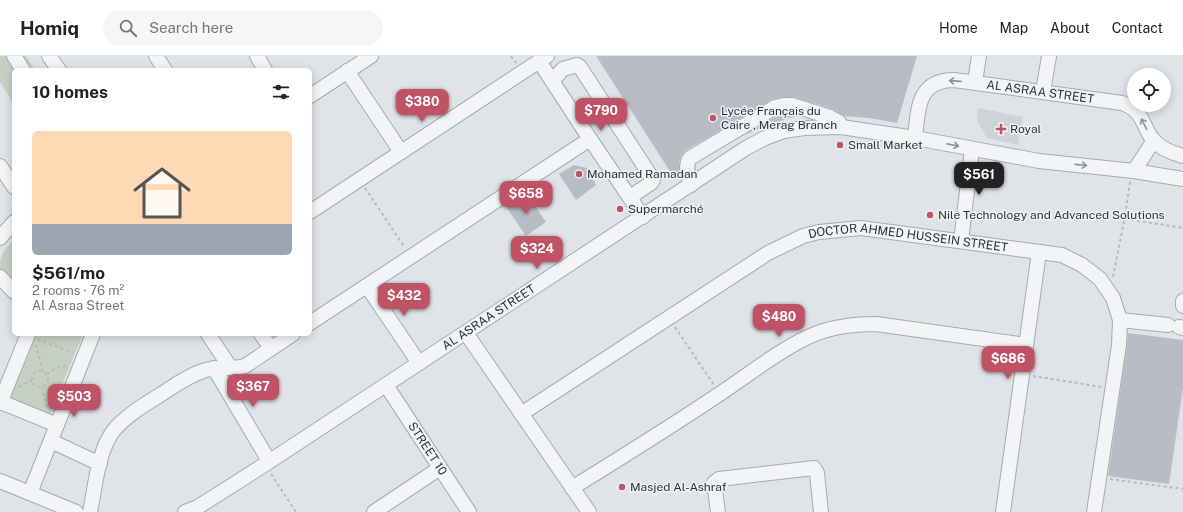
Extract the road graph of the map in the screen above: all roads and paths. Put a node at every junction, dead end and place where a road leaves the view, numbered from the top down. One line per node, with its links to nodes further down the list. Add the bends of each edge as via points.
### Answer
1 (14, 56): 9 (street)
2 (49, 56): 10 (street)
3 (156, 56): 11 (street)
4 (257, 56): 12 (street)
5 (371, 56): 13 (street)
6 (979, 56): 15 (street)
7 (1049, 56): 16 (street)
8 (543, 59): 14 (street); 23 (street)
9 (22, 68)
10 (57, 68)
11 (164, 68)
12 (264, 68)
13 (348, 71): 17 (street); 23 (street)
14 (552, 80): 20 (street); 31 (street, via 563,69 577,65 580,67 653,180)
15 (975, 82): 16 (street, AL ASRAA STREET); 19 (street, AL ASRAA STREET, one-way to 19, via 948,80 929,88 918,105)
16 (1044, 92): 21 (street, AL ASRAA STREET, one-way to 16, via 1137,112 1127,104)
17 (312, 95)
18 (841, 127): 19 (street, AL ASRAA STREET); 30 (street, AL ASRAA STREET, via 804,128 784,131 765,138); 30 (street, via 839,122 830,117 796,106 775,107 690,158 687,168)
19 (915, 138): 22 (street, AL ASRAA STREET, one-way to 22)
20 (590, 139): 31 (street); 40 (street)
21 (1154, 140): 24 (street, AL ASRAA STREET, via 1165,150); 26 (street)
22 (972, 148): 26 (street, AL ASRAA STREET, one-way to 26, via 1039,161); 38 (street)
23 (401, 152): 28 (street)
24 (1183, 156)
25 (0, 166): 29 (street)
26 (1134, 171): 27 (street, AL ASRAA STREET); 34 (path)
27 (1183, 179)
28 (359, 180): 32 (street); 40 (path)
29 (12, 184)
30 (691, 185): 33 (street, AL ASRAA STREET)
31 (630, 197): 33 (street)
32 (312, 211)
33 (643, 216): 51 (street, AL ASRAA STREET)
34 (1125, 216): 36 (path, via 1127,220); 44 (path)
35 (12, 224): 37 (street)
36 (1183, 228)
37 (0, 238)
38 (960, 241): 39 (street, DOCTOR AHMED HUSSEIN STREET); 47 (street, DOCTOR AHMED HUSSEIN STREET, via 861,228 808,234 768,253)
39 (1039, 252): 44 (street, DOCTOR AHMED HUSSEIN STREET, via 1062,255 1082,264 1100,279); 57 (street)
40 (411, 257): 42 (street)
41 (0, 277): 43 (street)
42 (367, 286): 49 (street); 60 (street)
43 (12, 290)
44 (1110, 294): 48 (street, DOCTOR AHMED HUSSEIN STREET)
45 (1183, 301): 46 (street)
46 (1183, 306)
47 (669, 318): 69 (path); 71 (street, DOCTOR AHMED HUSSEIN STREET)
48 (1120, 320): 50 (street); 68 (street, DOCTOR AHMED HUSSEIN STREET, via 1120,345)
49 (312, 322)
50 (1177, 327)
51 (466, 333): 60 (street, AL ASRAA STREET); 71 (street)
52 (27, 336): 70 (street)
53 (92, 336): 59 (street)
54 (209, 336): 61 (street)
55 (262, 336): 58 (street)
56 (290, 336): 58 (street)
57 (1026, 345): 65 (street); 69 (street, via 876,324 859,324 809,337)
58 (271, 348): 61 (street, via 245,366)
59 (82, 361): 63 (path, via 34,337); 64 (path); 72 (street)
60 (419, 363): 66 (street, AL ASRAA STREET)
61 (230, 367): 62 (street)
62 (214, 368): 74 (street); 75 (street, via 184,379 126,418 104,447)
63 (43, 371): 64 (path); 67 (path, via 40,370 32,377 35,385)
64 (47, 374): 67 (path, via 48,382)
65 (1022, 375): 68 (path); 91 (street)
66 (386, 385): 74 (street, AL ASRAA STREET); 76 (street, STREET 10)
67 (42, 387): 72 (path, via 46,406)
68 (1113, 389): 77 (street, DOCTOR AHMED HUSSEIN STREET)
69 (719, 394): 79 (street)
70 (0, 402): 72 (street)
71 (521, 414): 79 (street)
72 (56, 424): 73 (street)
73 (51, 441): 75 (street); 81 (street)
74 (267, 463): 84 (street, AL ASRAA STREET, via 198,507); 85 (path)
75 (100, 464): 83 (street)
76 (440, 468): 86 (street); 87 (street, STREET 10)
77 (1099, 478): 80 (path); 92 (street, DOCTOR AHMED HUSSEIN STREET)
78 (0, 481): 81 (street)
79 (572, 488): 88 (street)
80 (1183, 489)
81 (30, 493): 82 (street)
82 (76, 512)
83 (90, 512)
84 (185, 512)
85 (296, 512)
86 (374, 512)
87 (469, 512)
88 (589, 512)
89 (718, 512): 90 (street, via 714,483 719,479 814,468 817,473)
90 (821, 512)
91 (1002, 512)
92 (1094, 512)

